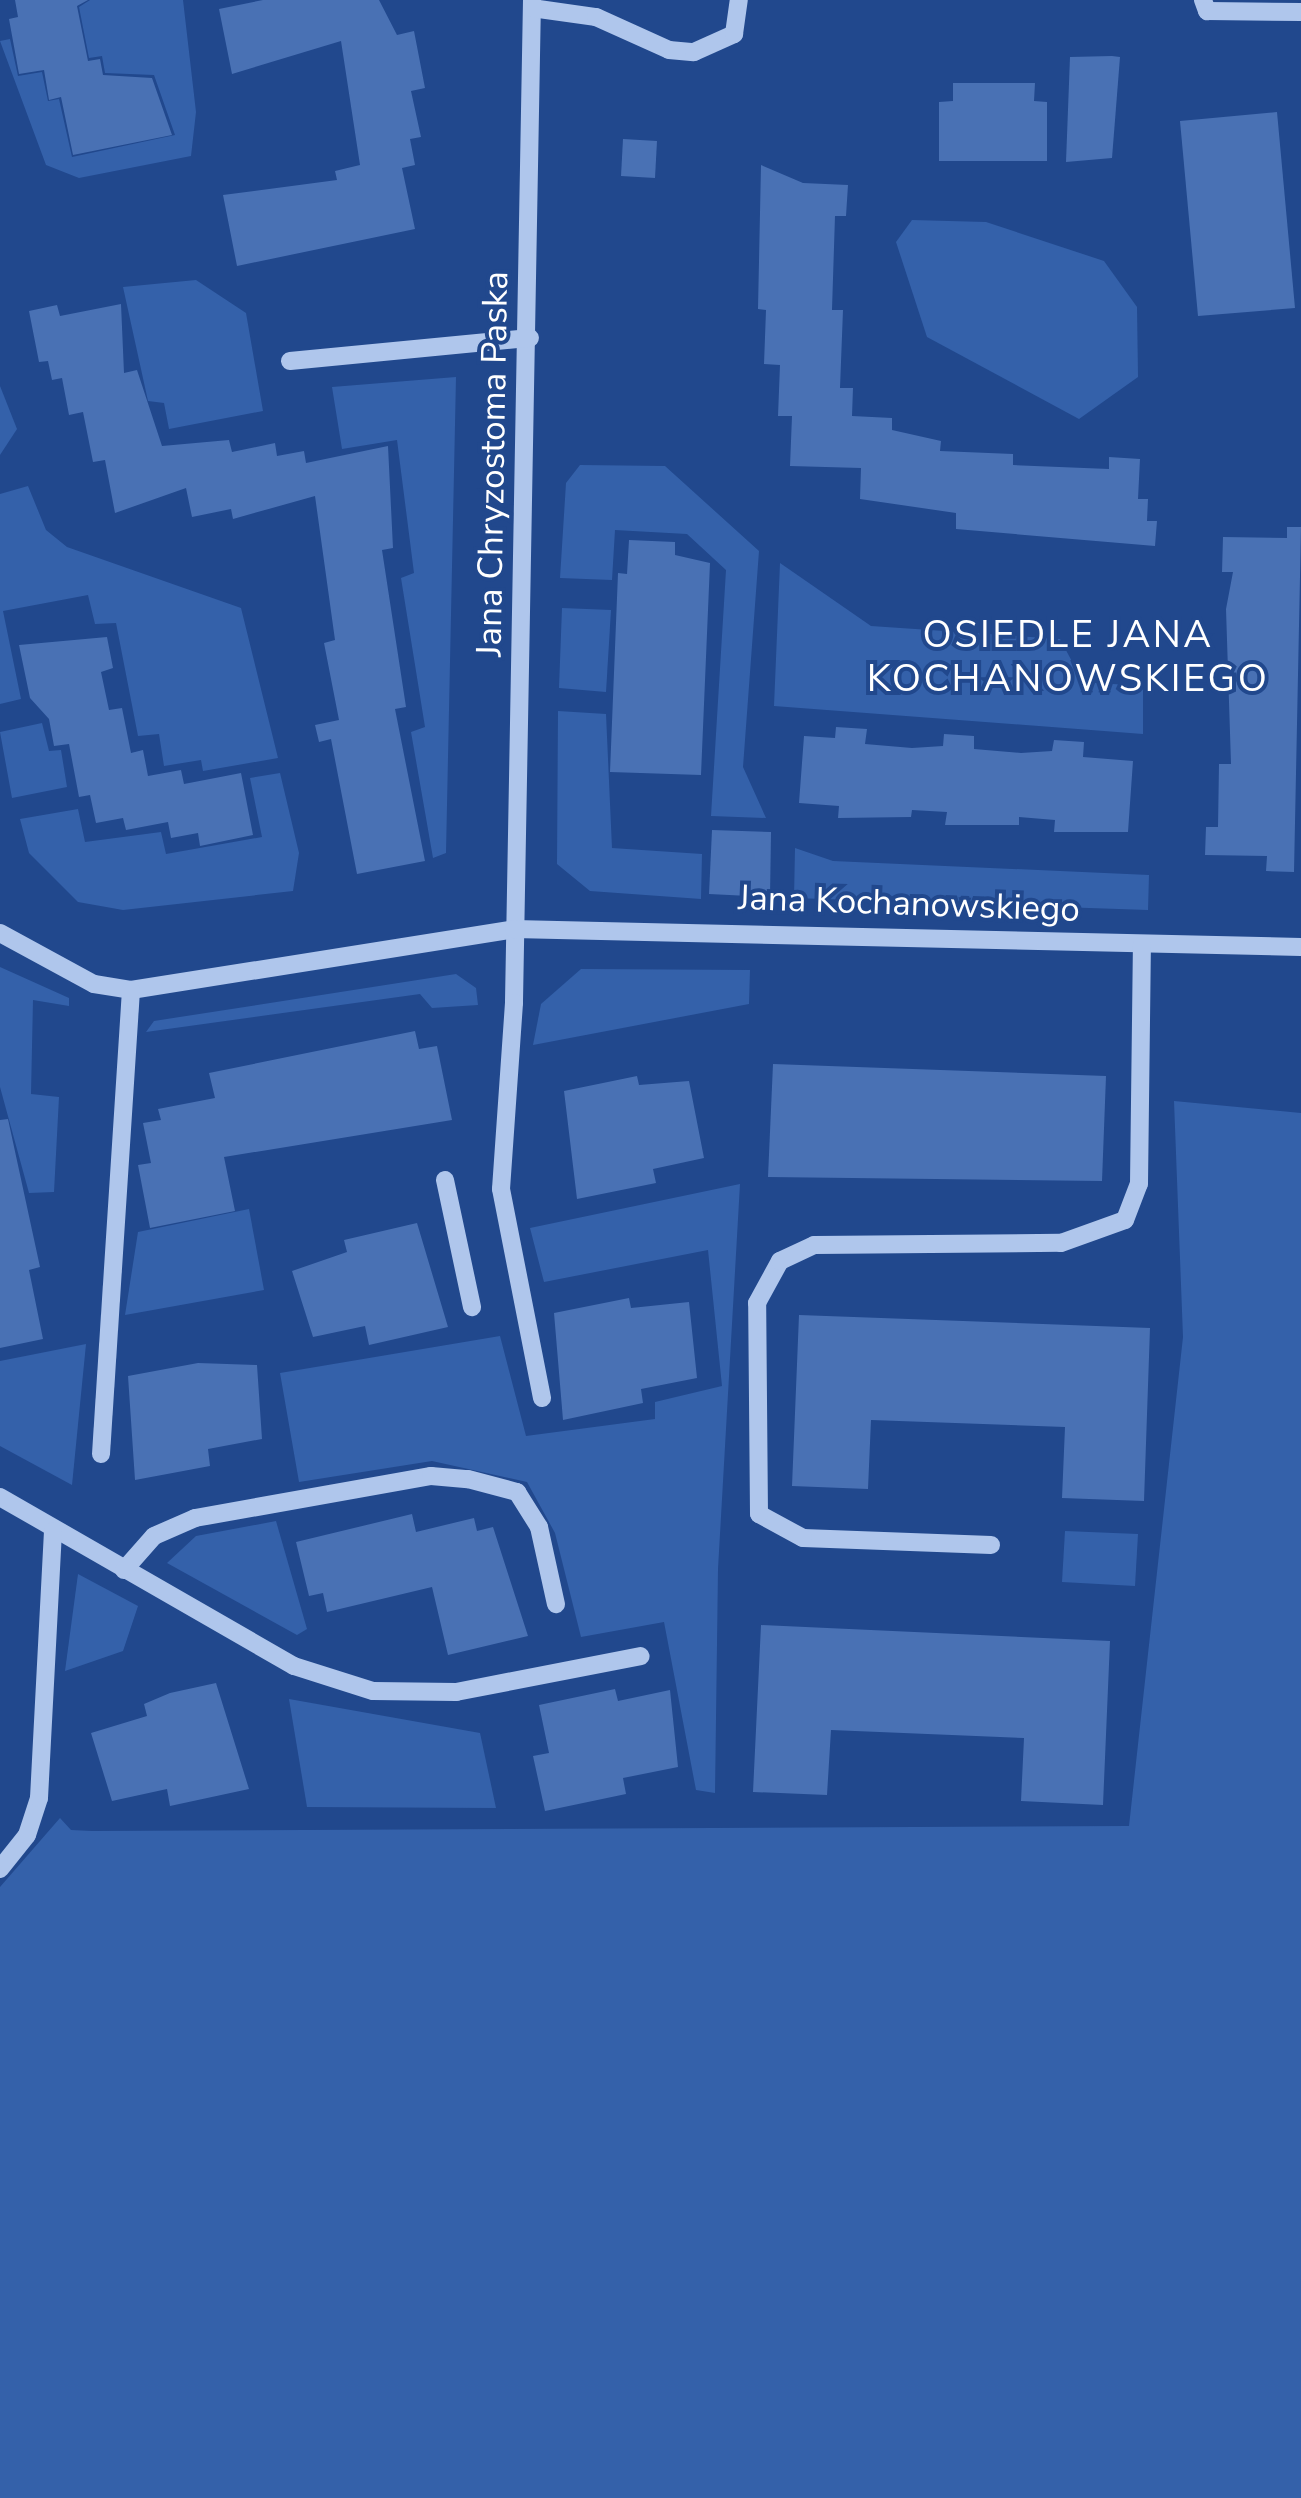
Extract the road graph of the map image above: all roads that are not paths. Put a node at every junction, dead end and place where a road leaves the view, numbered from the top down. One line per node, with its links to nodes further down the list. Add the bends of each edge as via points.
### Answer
1 (739, 0): 3 (street, via 734,34 694,52 668,50 596,17)
2 (1202, 0): 4 (street, via 1207,11)
3 (532, 4): 5 (street, Jana Chryzostoma Paska)
4 (1301, 12)
5 (530, 338): 6 (street); 7 (street, Jana Chryzostoma Paska)
6 (290, 361)
7 (514, 929): 9 (street, Jana Kochanowskiego); 11 (street, Jana Kochanowskiego); 14 (street, Jana Chryzostoma Paska, via 501,1189)
8 (0, 934): 11 (street, via 94,984)
9 (1142, 945): 10 (street, Jana Kochanowskiego); 18 (street, via 1140,1184 1125,1220 1061,1243 814,1245 773,1268 757,1302 759,1514 804,1538)
10 (1301, 947)
11 (131, 990): 15 (street)
12 (444, 1180): 13 (street)
13 (472, 1307)
14 (542, 1398)
15 (102, 1454)
16 (0, 1497): 17 (street)
17 (53, 1532): 19 (street); 22 (street, via 39,1798 27,1835)
18 (991, 1546)
19 (124, 1570): 20 (street, via 154,1536 195,1518 432,1476 468,1478 517,1492 539,1528); 21 (street, via 294,1666 373,1691 456,1692)
20 (556, 1604)
21 (640, 1656)
22 (0, 1869)

